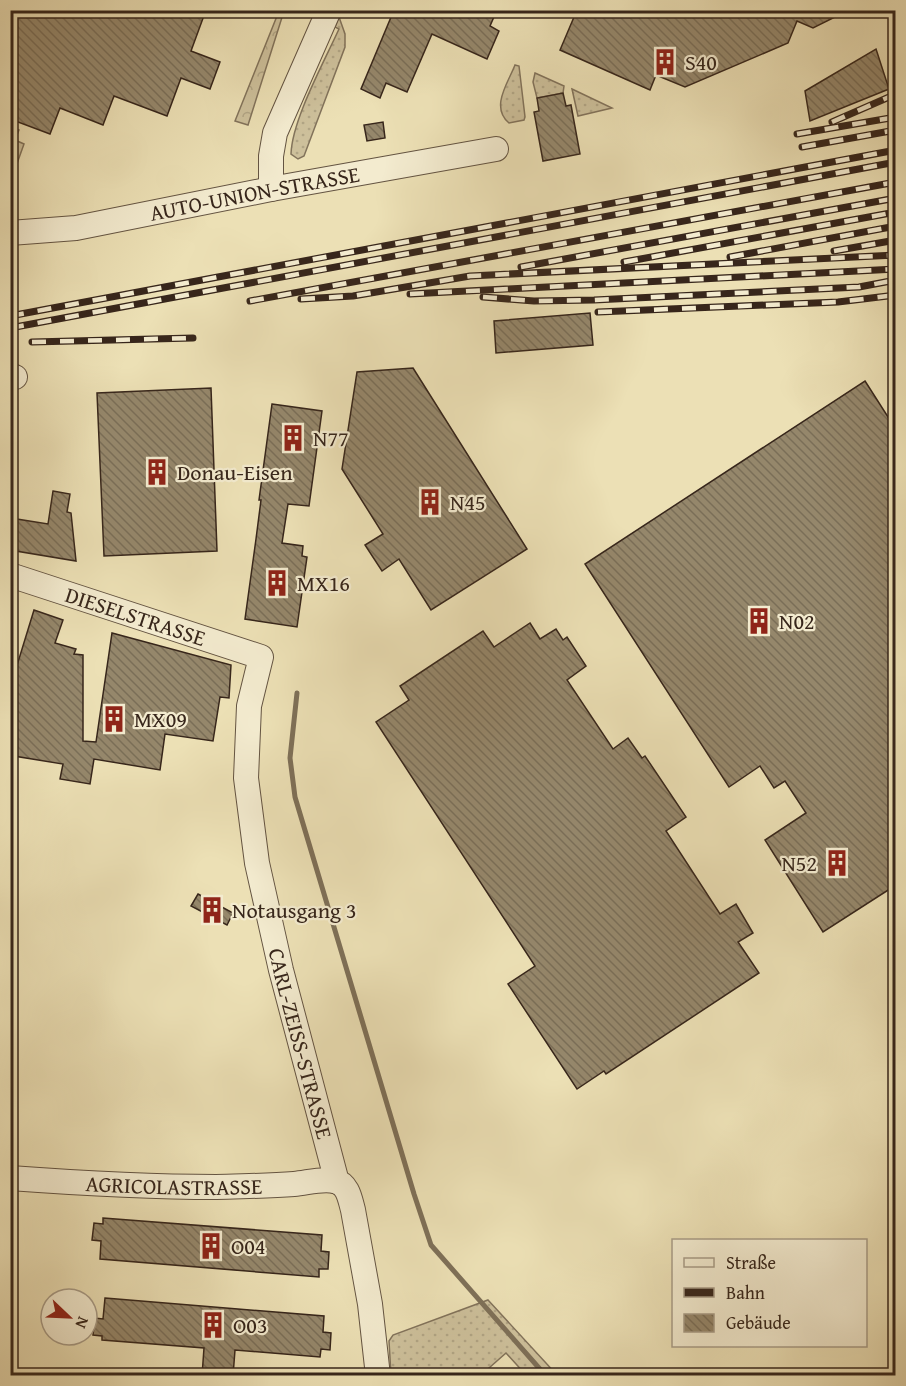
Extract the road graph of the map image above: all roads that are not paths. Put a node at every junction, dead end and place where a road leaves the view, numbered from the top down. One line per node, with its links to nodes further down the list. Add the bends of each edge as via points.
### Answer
1 (328, 10): 3 (street, via 275,133)
2 (496, 149): 3 (street, AUTO-UNION-STRASSE)
3 (271, 189): 4 (street, AUTO-UNION-STRASSE, via 76,228)
4 (10, 233)
5 (10, 575): 6 (street, DIESELSTRASSE)
6 (261, 657): 8 (street, CARL-ZEISS-STRASSE, via 249,706 246,778 257,863)
7 (10, 1179): 8 (street, AGRICOLASTRASSE, via 172,1186)
8 (337, 1182): 9 (street, CARL-ZEISS-STRASSE, via 349,1195 353,1210)
9 (378, 1376)

